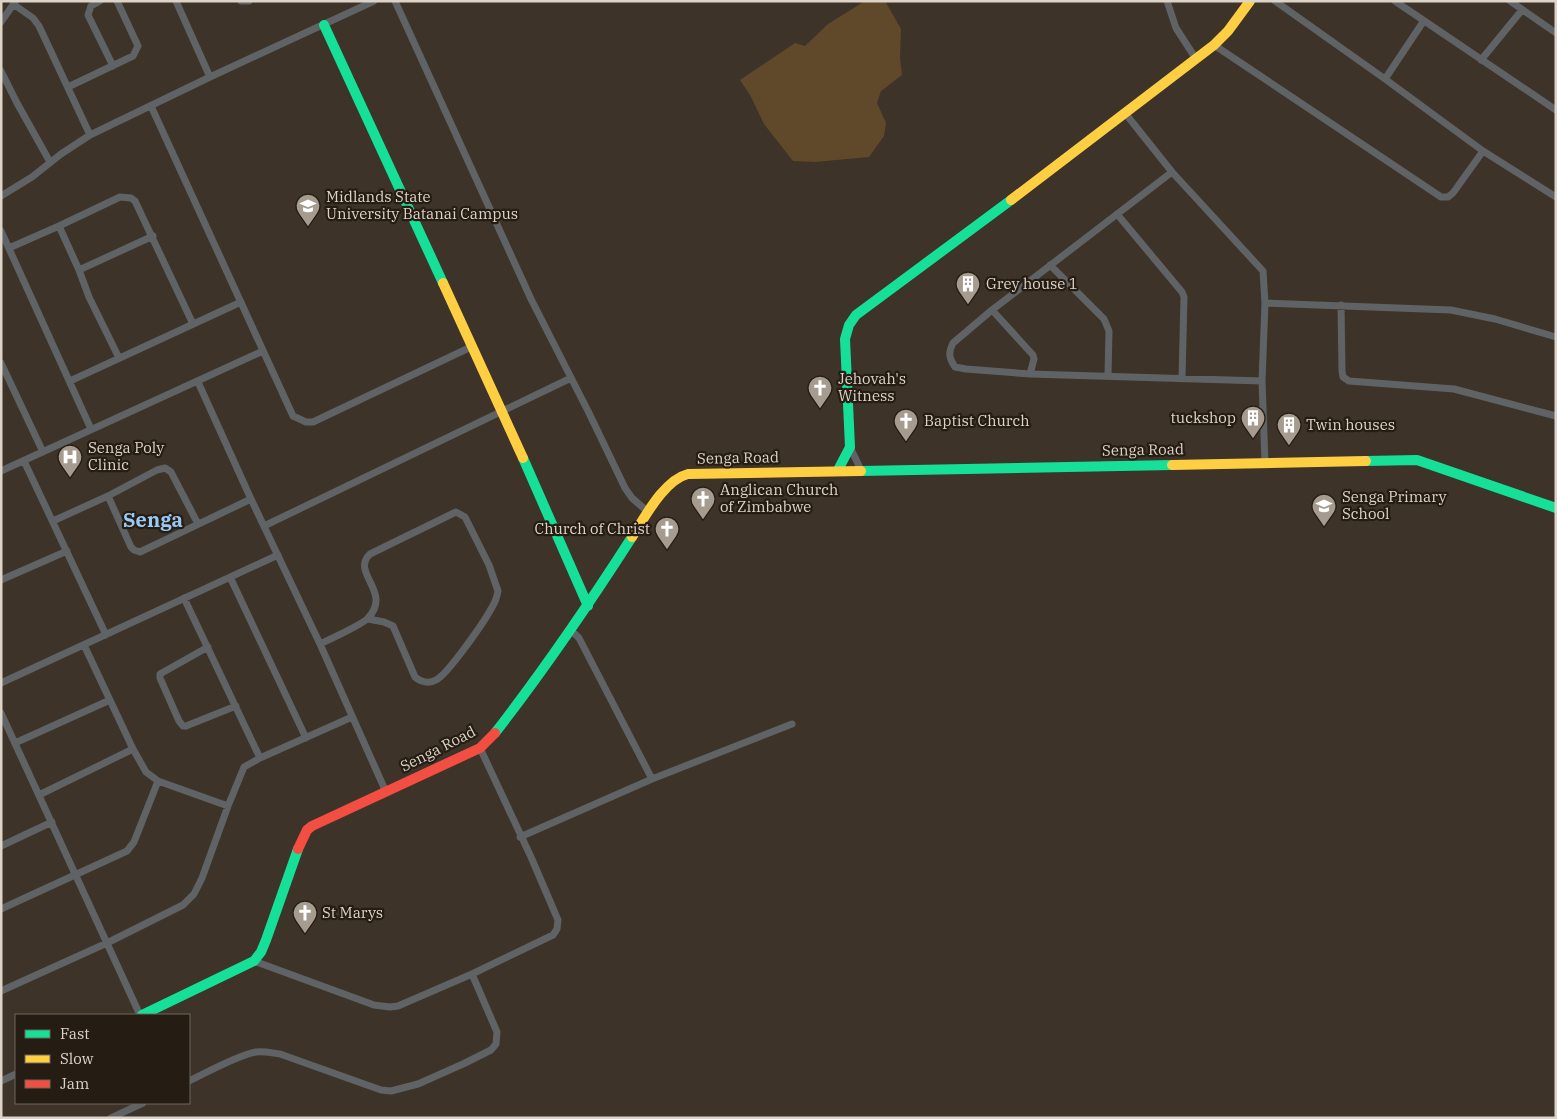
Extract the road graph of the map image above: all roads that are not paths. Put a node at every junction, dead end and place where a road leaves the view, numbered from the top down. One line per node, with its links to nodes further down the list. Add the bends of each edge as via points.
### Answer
1 (100, 1): 22 (street, via 91,6 88,15)
2 (117, 1): 22 (street, via 138,46 133,56)
3 (176, 1): 24 (street)
4 (241, 1): 5 (street)
5 (249, 1)
6 (374, 1): 17 (street)
7 (395, 1): 55 (street, via 530,299)
8 (1167, 1): 20 (street, via 1176,28)
9 (1250, 1): 19 (street)
10 (1275, 1): 25 (street)
11 (1394, 1): 16 (street)
12 (1510, 1): 14 (street)
13 (14, 3): 15 (street); 26 (street, via 39,26)
14 (1522, 10): 18 (street); 21 (street)
15 (1, 22)
16 (1423, 22): 21 (street); 25 (street)
17 (324, 26): 24 (street); 49 (street)
18 (1556, 33)
19 (1214, 45): 20 (street); 31 (street, via 1441,197 1454,193)
20 (1196, 59): 29 (street)
21 (1481, 60): 28 (street)
22 (113, 66): 26 (street)
23 (1, 71): 32 (street)
24 (210, 77): 27 (street)
25 (1385, 79): 31 (street)
26 (68, 87): 30 (street)
27 (151, 106): 30 (street); 43 (street)
28 (1556, 110)
29 (1125, 113): 33 (street); 63 (street, via 856,315 845,339)
30 (90, 135): 32 (street)
31 (1483, 151): 35 (street)
32 (50, 162): 34 (street, via 32,177)
33 (1172, 172): 36 (street); 44 (street, via 1261,267)
34 (2, 193)
35 (1556, 197)
36 (1117, 214): 41 (street); 56 (street, via 1184,296)
37 (59, 226): 39 (street, via 126,197 135,201); 40 (street); 42 (street)
38 (1, 232): 40 (street)
39 (153, 236): 42 (street); 47 (street)
40 (9, 248): 57 (street)
41 (1050, 265): 46 (street); 54 (street, via 1107,324)
42 (79, 270): 51 (street)
43 (242, 302): 47 (street); 50 (street)
44 (1265, 303): 45 (street); 58 (street)
45 (1341, 305): 48 (street, via 1451,310); 61 (street, via 1342,371 1343,377 1349,381 1454,389)
46 (992, 310): 53 (street, via 1033,355); 53 (street, via 953,343 949,358 955,367)
47 (193, 324): 51 (street)
48 (1556, 337)
49 (473, 346): 50 (street, via 313,422 293,416); 60 (street)
50 (264, 351): 59 (street)
51 (119, 358): 57 (street)
52 (1, 363): 64 (street)
53 (1030, 374): 54 (street)
54 (1108, 376): 56 (street)
55 (571, 378): 60 (street); 73 (street, via 625,488)
56 (1182, 379): 58 (street)
57 (70, 380): 62 (street)
58 (1262, 381): 66 (street)
59 (198, 382): 62 (street); 71 (street)
60 (502, 410): 76 (street); 82 (street)
61 (1556, 416)
62 (91, 429): 64 (street)
63 (850, 447): 67 (street); 68 (street)
64 (43, 452): 65 (street)
65 (24, 461): 69 (street); 74 (street)
66 (1265, 463): 68 (street, Senga Road); 72 (street, Senga Road, via 1417,460)
67 (838, 470): 68 (street, Senga Road); 73 (street, Senga Road, via 688,474 670,484)
68 (860, 470)
69 (1, 471)
70 (108, 496): 74 (street); 75 (street, via 157,470 168,469); 75 (street, via 131,547 137,551 144,552)
71 (251, 499): 75 (street); 76 (street)
72 (1556, 508)
73 (648, 512): 82 (street, Senga Road)
74 (53, 521): 77 (street)
75 (198, 524)
76 (264, 526): 78 (street)
77 (67, 552): 80 (street); 85 (street)
78 (278, 555): 79 (street); 86 (street)
79 (230, 577): 81 (street); 95 (street)
80 (1, 580)
81 (184, 598): 85 (street); 88 (street)
82 (588, 606): 84 (street, Senga Road)
83 (368, 619): 83 (street, via 378,599 365,569 366,558 451,514 459,513 465,517 498,591 491,610 439,679 422,682 415,677 393,626); 86 (street)
84 (568, 631): 97 (street, Senga Road, via 504,723); 100 (street, via 579,638)
85 (106, 634): 87 (street)
86 (320, 644): 93 (street)
87 (84, 645): 89 (street); 90 (street)
88 (208, 647): 91 (street); 91 (street, via 160,674 179,721 186,726)
89 (1, 683)
90 (110, 700): 96 (street); 98 (street)
91 (236, 706): 99 (street)
92 (1, 713): 96 (street)
93 (352, 717): 95 (street); 102 (street)
94 (792, 724): 100 (street)
95 (306, 738): 99 (street)
96 (15, 743): 103 (street)
97 (480, 748): 102 (street, Senga Road); 106 (street)
98 (133, 749): 101 (street, via 146,772); 103 (street)
99 (260, 758): 104 (street, via 244,767)
100 (652, 779): 106 (street)
101 (158, 781): 104 (street); 108 (street, via 130,849)
102 (386, 792): 111 (street, Senga Road, via 307,830 264,946)
103 (40, 795): 105 (street)
104 (228, 806): 110 (street, via 202,878 190,900 165,916)
105 (52, 822): 107 (street); 108 (street)
106 (520, 837): 112 (street, via 558,920 557,929 552,936)
107 (1, 846)
108 (76, 875): 109 (street); 110 (street)
109 (1, 909)
110 (107, 943): 113 (street); 114 (street)
111 (254, 961): 112 (street, via 374,1005 390,1007); 115 (street)
112 (472, 974): 118 (street, via 498,1032 496,1044 464,1064 418,1084 381,1090 266,1052 244,1056)
113 (1, 991)
114 (141, 1014)
115 (143, 1014)
116 (15, 1074): 117 (street)
117 (1, 1081)
118 (190, 1081)
119 (141, 1104): 120 (street)
120 (110, 1118)

